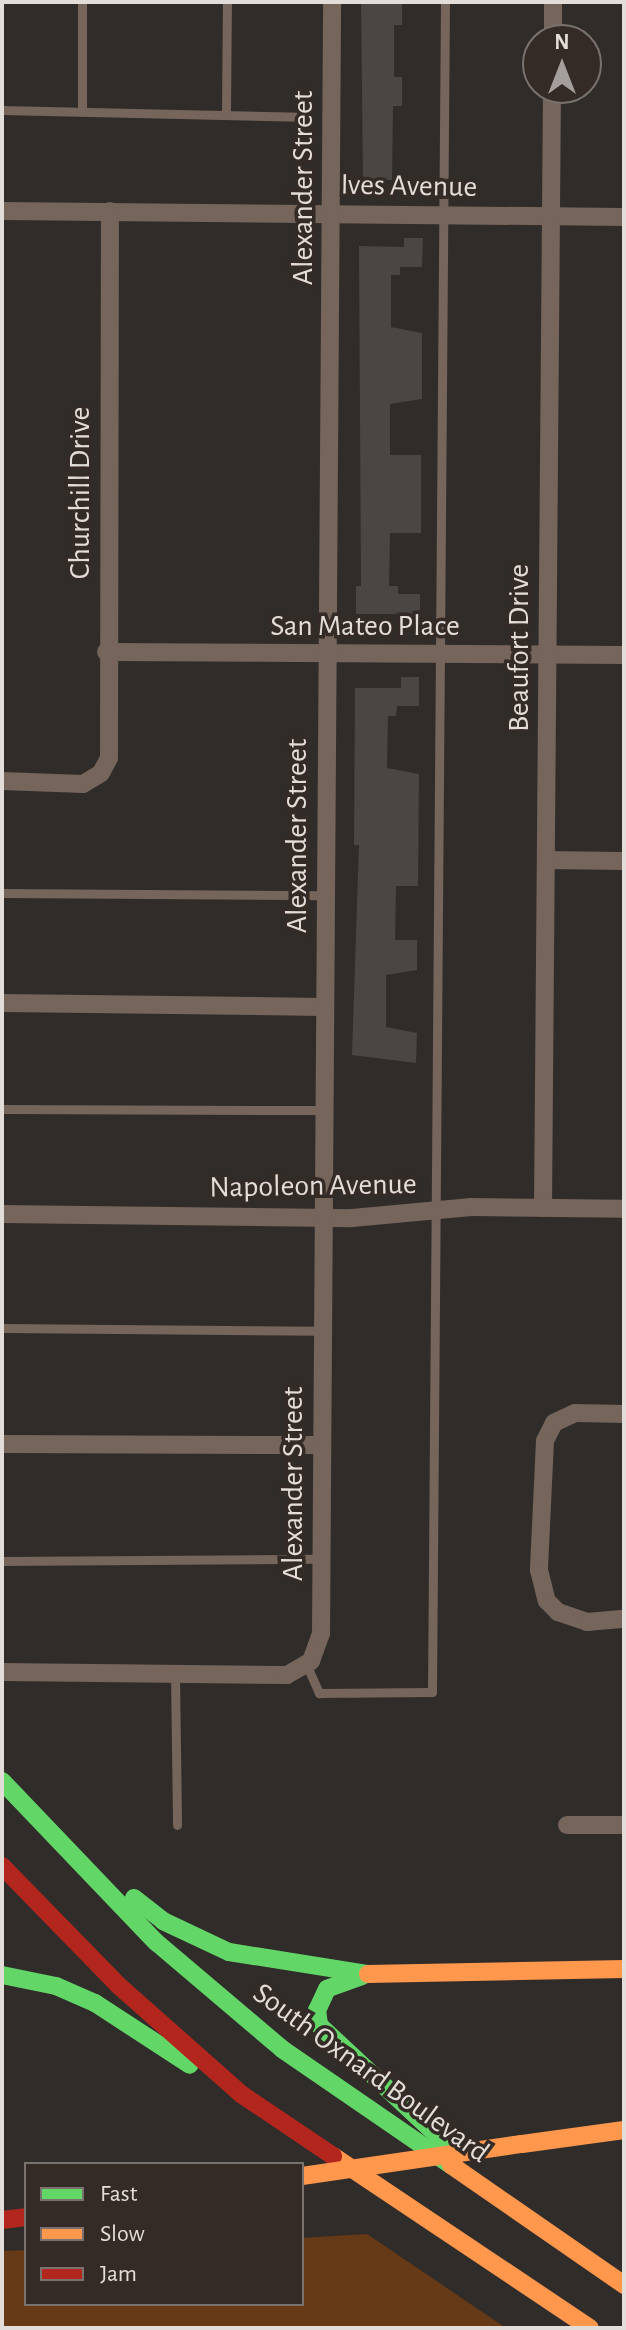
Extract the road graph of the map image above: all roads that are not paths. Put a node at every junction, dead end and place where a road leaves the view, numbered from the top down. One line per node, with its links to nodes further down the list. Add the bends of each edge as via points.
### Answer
1 (82, 2): 9 (lane)
2 (227, 2): 10 (lane)
3 (332, 2): 14 (street, Alexander Street)
4 (445, 2): 15 (lane)
5 (553, 2): 6 (street)
6 (553, 24)
7 (552, 104): 16 (street, Beaufort Drive)
8 (2, 110): 9 (lane)
9 (82, 111): 10 (lane)
10 (226, 111): 11 (lane)
11 (300, 117)
12 (2, 211): 13 (street, Ives Avenue)
13 (110, 211): 14 (street, Ives Avenue); 18 (street, Churchill Drive)
14 (330, 214): 15 (street, Ives Avenue); 19 (street, Alexander Street)
15 (444, 215): 16 (street, Ives Avenue); 20 (lane)
16 (551, 216): 17 (street, Ives Avenue); 21 (street, Beaufort Drive)
17 (624, 217)
18 (106, 652): 19 (street, San Mateo Place); 23 (street, Churchill Drive, via 110,743 101,773 83,784)
19 (327, 654): 20 (street, San Mateo Place); 27 (street, Alexander Street)
20 (440, 654): 21 (street, San Mateo Place); 34 (lane)
21 (547, 655): 22 (street, San Mateo Place); 24 (street, Beaufort Drive)
22 (624, 655)
23 (2, 781)
24 (546, 860): 25 (street); 32 (street, Beaufort Drive)
25 (624, 861)
26 (2, 893): 27 (lane)
27 (325, 895): 29 (street, Alexander Street)
28 (2, 1003): 29 (street)
29 (324, 1007): 31 (street, Alexander Street)
30 (2, 1109): 31 (lane)
31 (323, 1110): 36 (street, Alexander Street)
32 (543, 1208): 33 (street, Napoleon Avenue); 34 (street, Napoleon Avenue)
33 (624, 1209)
34 (434, 1212): 36 (street, Napoleon Avenue); 45 (lane, via 432,1692 319,1693)
35 (2, 1214): 36 (street, Napoleon Avenue)
36 (322, 1217): 38 (street, Alexander Street)
37 (2, 1328): 38 (lane)
38 (321, 1331): 41 (street, Alexander Street)
39 (624, 1414): 44 (street, via 586,1411 554,1423 541,1456 539,1570 552,1606 587,1622)
40 (2, 1444): 41 (street)
41 (320, 1445): 42 (street, Alexander Street)
42 (321, 1559): 43 (lane); 45 (street, Alexander Street, via 321,1634)
43 (2, 1561)
44 (624, 1619)
45 (307, 1666): 47 (street, via 277,1676)
46 (2, 1672): 47 (street)
47 (175, 1676): 50 (lane)
48 (2, 1781): 49 (main road, South Oxnard Boulevard)
49 (38, 1819): 55 (main road, via 163,1921 196,1939 259,1960); 62 (main road, South Oxnard Boulevard, via 156,1942 282,2049)
50 (177, 1825)
51 (567, 1825): 52 (street)
52 (624, 1825)
53 (2, 1866): 57 (main road, via 118,1985)
54 (624, 1969): 55 (main road)
55 (368, 1974): 62 (main road, via 327,1989 319,1998 324,2032)
56 (2, 1975): 57 (main road, via 56,1986 95,2003)
57 (241, 2094): 64 (main road)
58 (624, 2130): 59 (main road, bridge)
59 (304, 2176)
60 (24, 2217): 61 (main road)
61 (2, 2220)
62 (532, 2222): 63 (main road, South Oxnard Boulevard)
63 (624, 2285)
64 (590, 2328)

